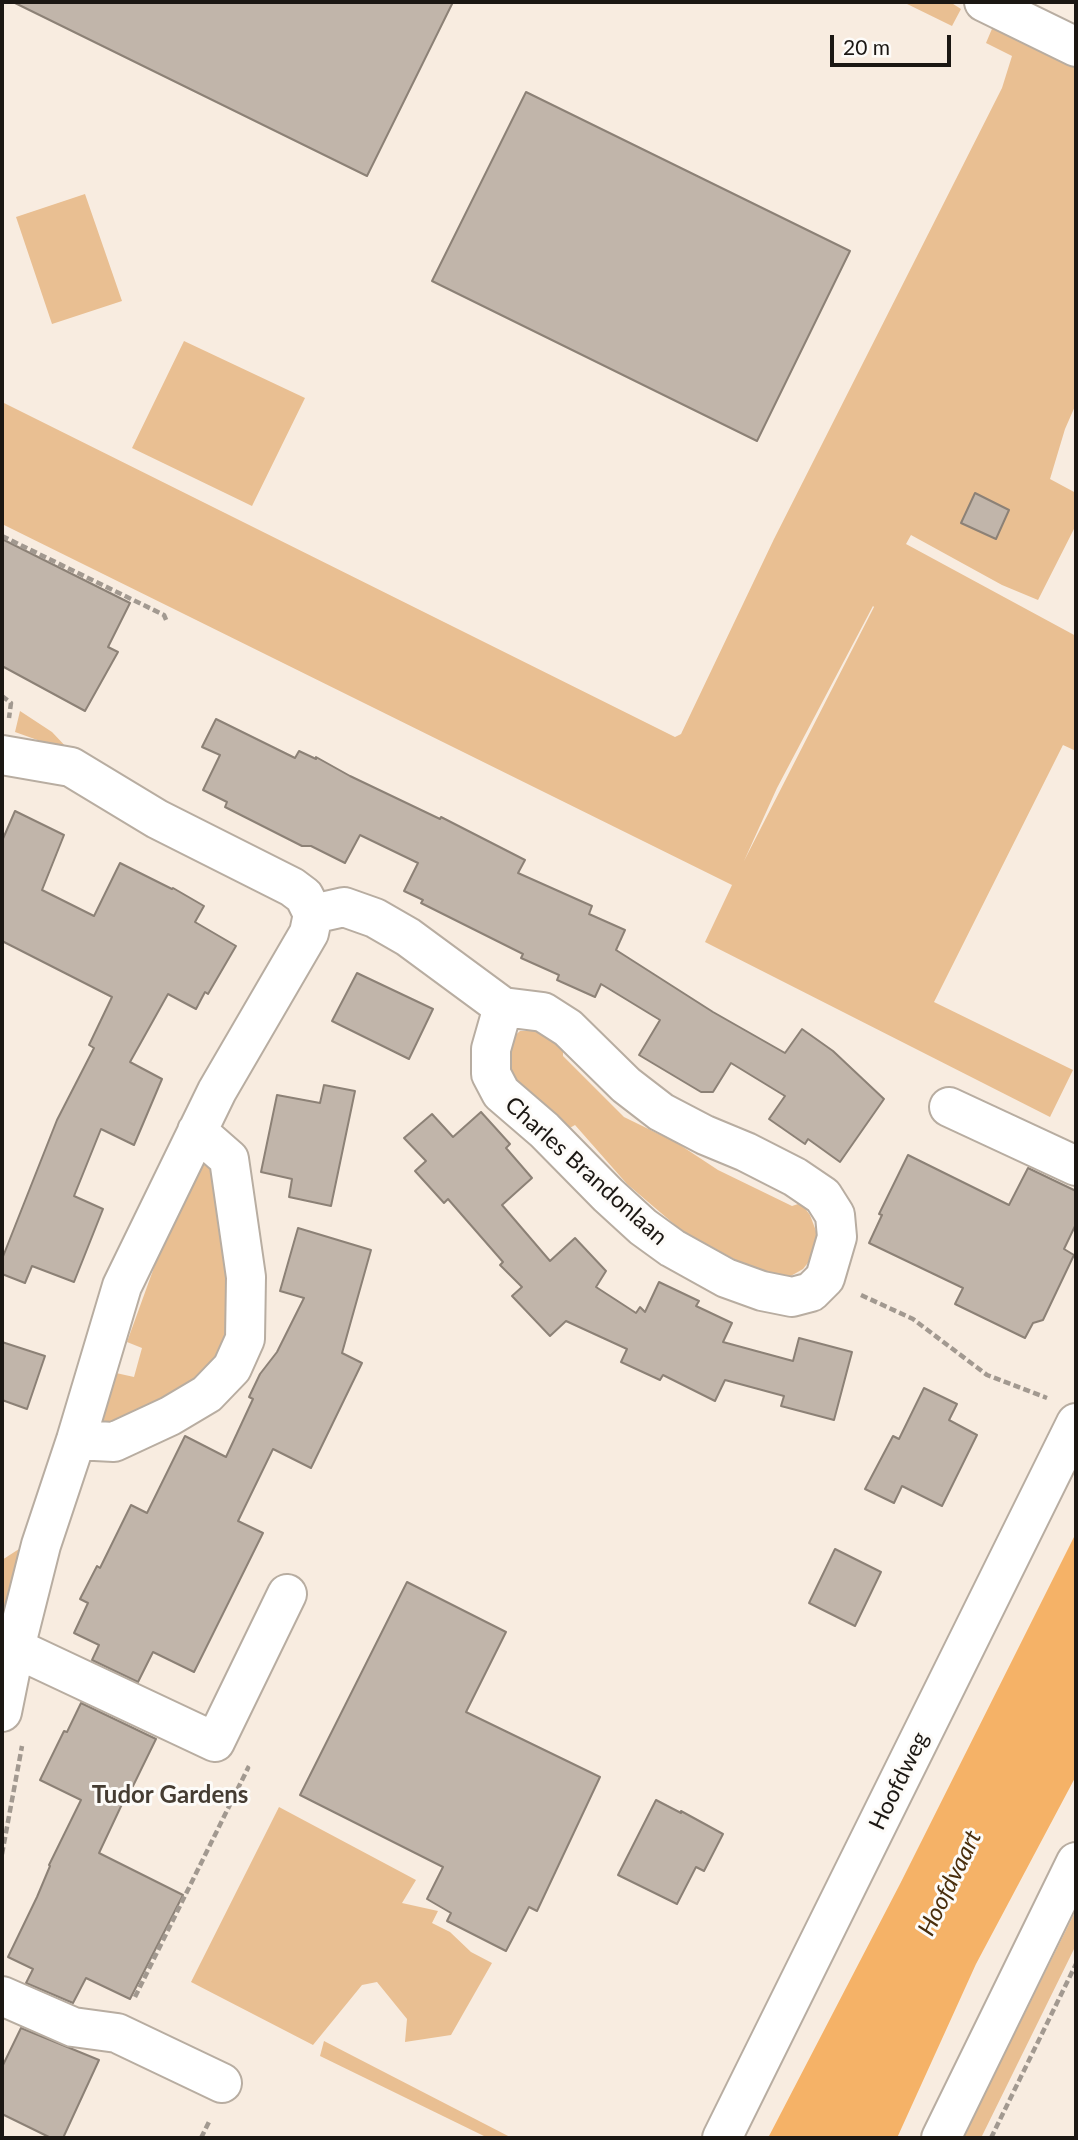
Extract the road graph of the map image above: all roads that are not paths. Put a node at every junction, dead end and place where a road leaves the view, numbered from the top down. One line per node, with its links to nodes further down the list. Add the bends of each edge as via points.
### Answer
1 (984, 2): 2 (street)
2 (1076, 47)
3 (2, 755): 4 (street, via 71,767 157,819 292,887 304,896)
4 (313, 914): 5 (street, via 344,907 376,918); 7 (street, via 310,933)
5 (503, 1007): 5 (street, Charles Brandonlaan, via 491,1049 491,1074 502,1093 643,1227 726,1278 762,1292 792,1297 811,1292 825,1278 837,1237 835,1215 823,1196 795,1177 661,1112 568,1028 543,1012)
6 (949, 1107): 8 (street)
7 (197, 1131): 10 (street, via 122,1286); 10 (street, via 229,1159 246,1277 245,1339 232,1368 207,1394 114,1442)
8 (1076, 1166)
9 (1064, 1411): 17 (street, Hoofdweg)
10 (76, 1440): 12 (street, via 41,1545)
11 (287, 1594): 12 (street, via 215,1742)
12 (15, 1648): 13 (street)
13 (2, 1712)
14 (1076, 1862): 18 (street)
15 (2, 1996): 16 (street, via 73,2027 117,2033)
16 (222, 2083)
17 (722, 2138)
18 (941, 2138)

